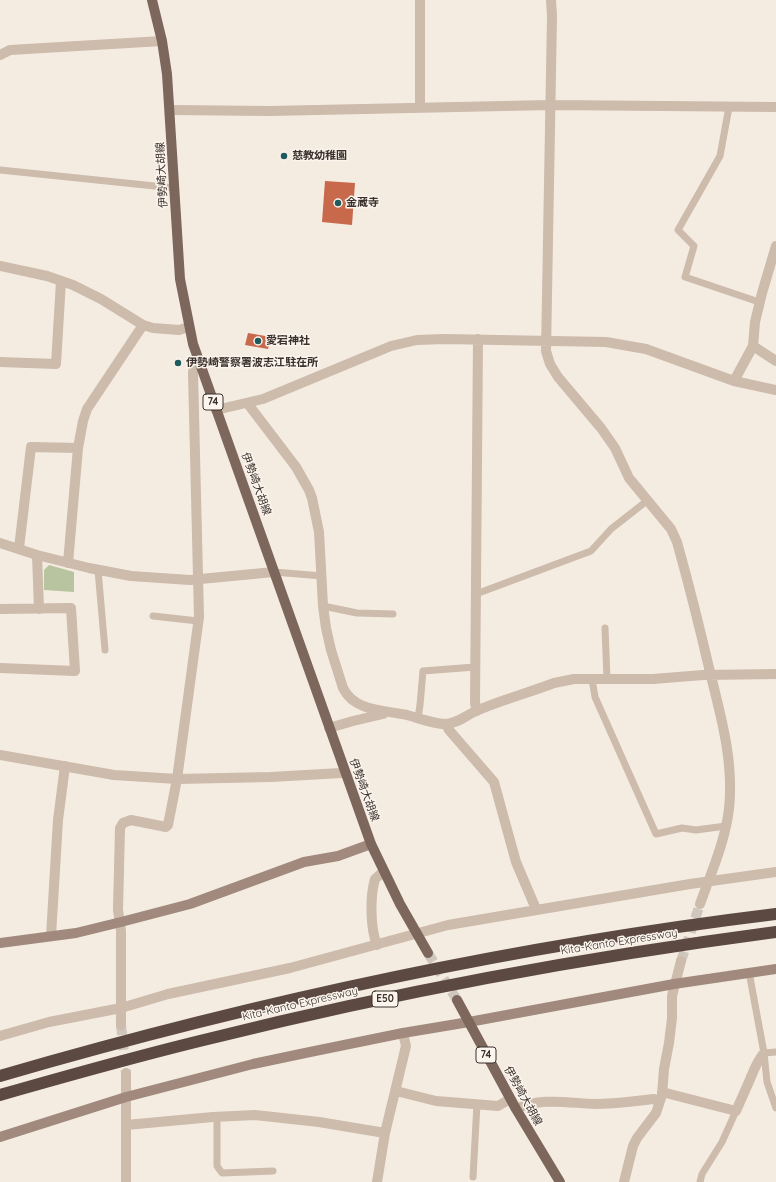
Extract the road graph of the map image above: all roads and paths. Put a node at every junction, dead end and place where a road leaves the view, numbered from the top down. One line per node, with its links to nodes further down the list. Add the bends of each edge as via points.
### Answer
1 (152, 0): 4 (main road, 伊勢崎大胡線 / 74)
2 (420, 0): 7 (street)
3 (551, 0): 6 (street)
4 (162, 41): 5 (street, via 10,50); 10 (main road, 伊勢崎大胡線 / 74)
5 (0, 55)
6 (550, 105): 7 (street); 8 (street); 20 (street)
7 (420, 107): 10 (street, via 270,111)
8 (729, 107): 9 (street); 16 (lane, via 720,156 678,230 694,246 685,277)
9 (776, 107)
10 (170, 110): 12 (main road, 伊勢崎大胡線 / 74)
11 (0, 170): 12 (lane)
12 (174, 188): 18 (main road, 伊勢崎大胡線 / 74, via 180,278)
13 (776, 246): 16 (street)
14 (0, 266): 15 (street)
15 (61, 281): 17 (street, via 101,299); 23 (street, via 56,364)
16 (759, 302): 21 (street)
17 (143, 325): 18 (street, via 179,330); 29 (street, via 87,409)
18 (189, 327): 24 (main road, 伊勢崎大胡線 / 74)
19 (478, 339): 20 (street); 27 (street, via 418,340 391,346 278,394); 39 (street)
20 (545, 340): 25 (street, via 606,342 646,349); 30 (street, via 550,364 558,377 601,428 629,478)
21 (753, 346): 22 (street); 25 (street)
22 (776, 361)
23 (0, 362)
24 (199, 362): 28 (main road, 伊勢崎大胡線 / 74); 38 (street, via 194,366 192,373)
25 (734, 381): 26 (street)
26 (776, 390)
27 (248, 404): 28 (street); 37 (street, via 296,467 309,490 319,532)
28 (216, 410): 36 (main road, 伊勢崎大胡線 / 74)
29 (78, 448): 32 (street, via 31,447); 34 (street)
30 (648, 500): 39 (lane, via 611,530 591,551); 51 (street, via 672,529 677,542)
31 (0, 543): 32 (street)
32 (19, 548): 33 (street)
33 (37, 555): 34 (street); 42 (street)
34 (68, 563): 35 (street)
35 (98, 570): 38 (street, via 131,576); 47 (lane)
36 (274, 572): 37 (lane); 38 (street); 58 (main road, 伊勢崎大胡線 / 74)
37 (322, 576): 40 (street)
38 (198, 579): 45 (street)
39 (476, 594): 48 (street)
40 (323, 606): 43 (lane, via 357,613); 55 (street, via 331,650 346,693 363,706)
41 (0, 609): 42 (street)
42 (38, 609): 49 (street, via 71,608 75,671)
43 (393, 614)
44 (153, 616): 45 (lane)
45 (198, 621): 62 (street)
46 (605, 628): 53 (lane)
47 (106, 650)
48 (475, 667): 54 (street); 56 (lane, via 423,671)
49 (0, 668)
50 (776, 674): 51 (street)
51 (711, 675): 53 (street); 63 (street, via 724,724 728,755 729,795)
52 (592, 679): 53 (street); 54 (street, via 554,683); 63 (lane, via 595,697 656,834 682,828 696,830)
53 (607, 679)
54 (477, 711): 57 (street)
55 (388, 713): 56 (street); 58 (street)
56 (418, 718): 57 (street)
57 (446, 724): 69 (street, via 494,782 516,862)
58 (329, 728): 61 (main road, 伊勢崎大胡線 / 74)
59 (0, 755): 60 (street)
60 (65, 766): 62 (street, via 114,775); 74 (street, via 58,820)
61 (344, 772): 62 (street); 64 (main road, 伊勢崎大胡線 / 74)
62 (178, 779): 71 (street, via 166,826 130,820 121,825 118,910)
63 (726, 826): 67 (street)
64 (371, 844): 65 (main road, 伊勢崎大胡線 / 74); 71 (street, via 338,856 304,862 190,904)
65 (384, 872): 73 (main road, 伊勢崎大胡線 / 74); 76 (street, via 375,879 373,895 373,926)
66 (776, 872): 67 (street)
67 (708, 882): 68 (street); 69 (street)
68 (700, 904)
69 (536, 909): 73 (street)
70 (776, 914): 91 (highway, Kita-Kanto Expressway / E50, via 540,948 369,982 208,1019)
71 (121, 922): 74 (street); 83 (street)
72 (776, 932): 93 (highway, Kita-Kanto Expressway / E50, via 544,968 343,1007 212,1038)
73 (417, 933): 76 (street); 77 (main road, 伊勢崎大胡線 / 74)
74 (51, 936): 75 (street)
75 (0, 943)
76 (377, 945): 83 (street, via 284,969 168,994)
77 (428, 953)
78 (681, 961): 81 (street)
79 (776, 969): 80 (street)
80 (749, 972): 81 (street); 89 (lane)
81 (674, 984): 84 (street); 94 (street)
82 (457, 1000): 84 (main road, 伊勢崎大胡線 / 74)
83 (120, 1008): 85 (street); 87 (street, via 49,1022)
84 (469, 1022): 86 (street); 96 (main road, 伊勢崎大胡線 / 74)
85 (121, 1025)
86 (403, 1033): 92 (street, via 406,1046); 95 (street, via 254,1064)
87 (0, 1036)
88 (776, 1052): 89 (lane)
89 (764, 1053): 98 (lane, via 767,1082); 100 (street, via 754,1068)
90 (126, 1073): 95 (street)
91 (0, 1076)
92 (396, 1091): 97 (street, via 436,1101); 103 (street)
93 (0, 1095)
94 (661, 1096): 99 (street, via 613,1104 546,1101 530,1103); 100 (street); 110 (street, via 656,1113 633,1146)
95 (126, 1097): 102 (street); 104 (street)
96 (510, 1099): 97 (street, via 498,1106); 99 (main road, 伊勢崎大胡線 / 74)
97 (477, 1104): 106 (lane)
98 (776, 1108)
99 (516, 1109): 109 (main road, 伊勢崎大胡線 / 74)
100 (736, 1111): 111 (lane)
101 (217, 1116): 102 (street); 103 (street, via 255,1115); 105 (lane, via 217,1166 222,1173)
102 (126, 1124): 107 (street)
103 (385, 1133): 108 (street)
104 (0, 1137)
105 (273, 1171)
106 (473, 1177)
107 (126, 1182)
108 (377, 1182)
109 (560, 1182)
110 (624, 1182)
111 (700, 1182)

